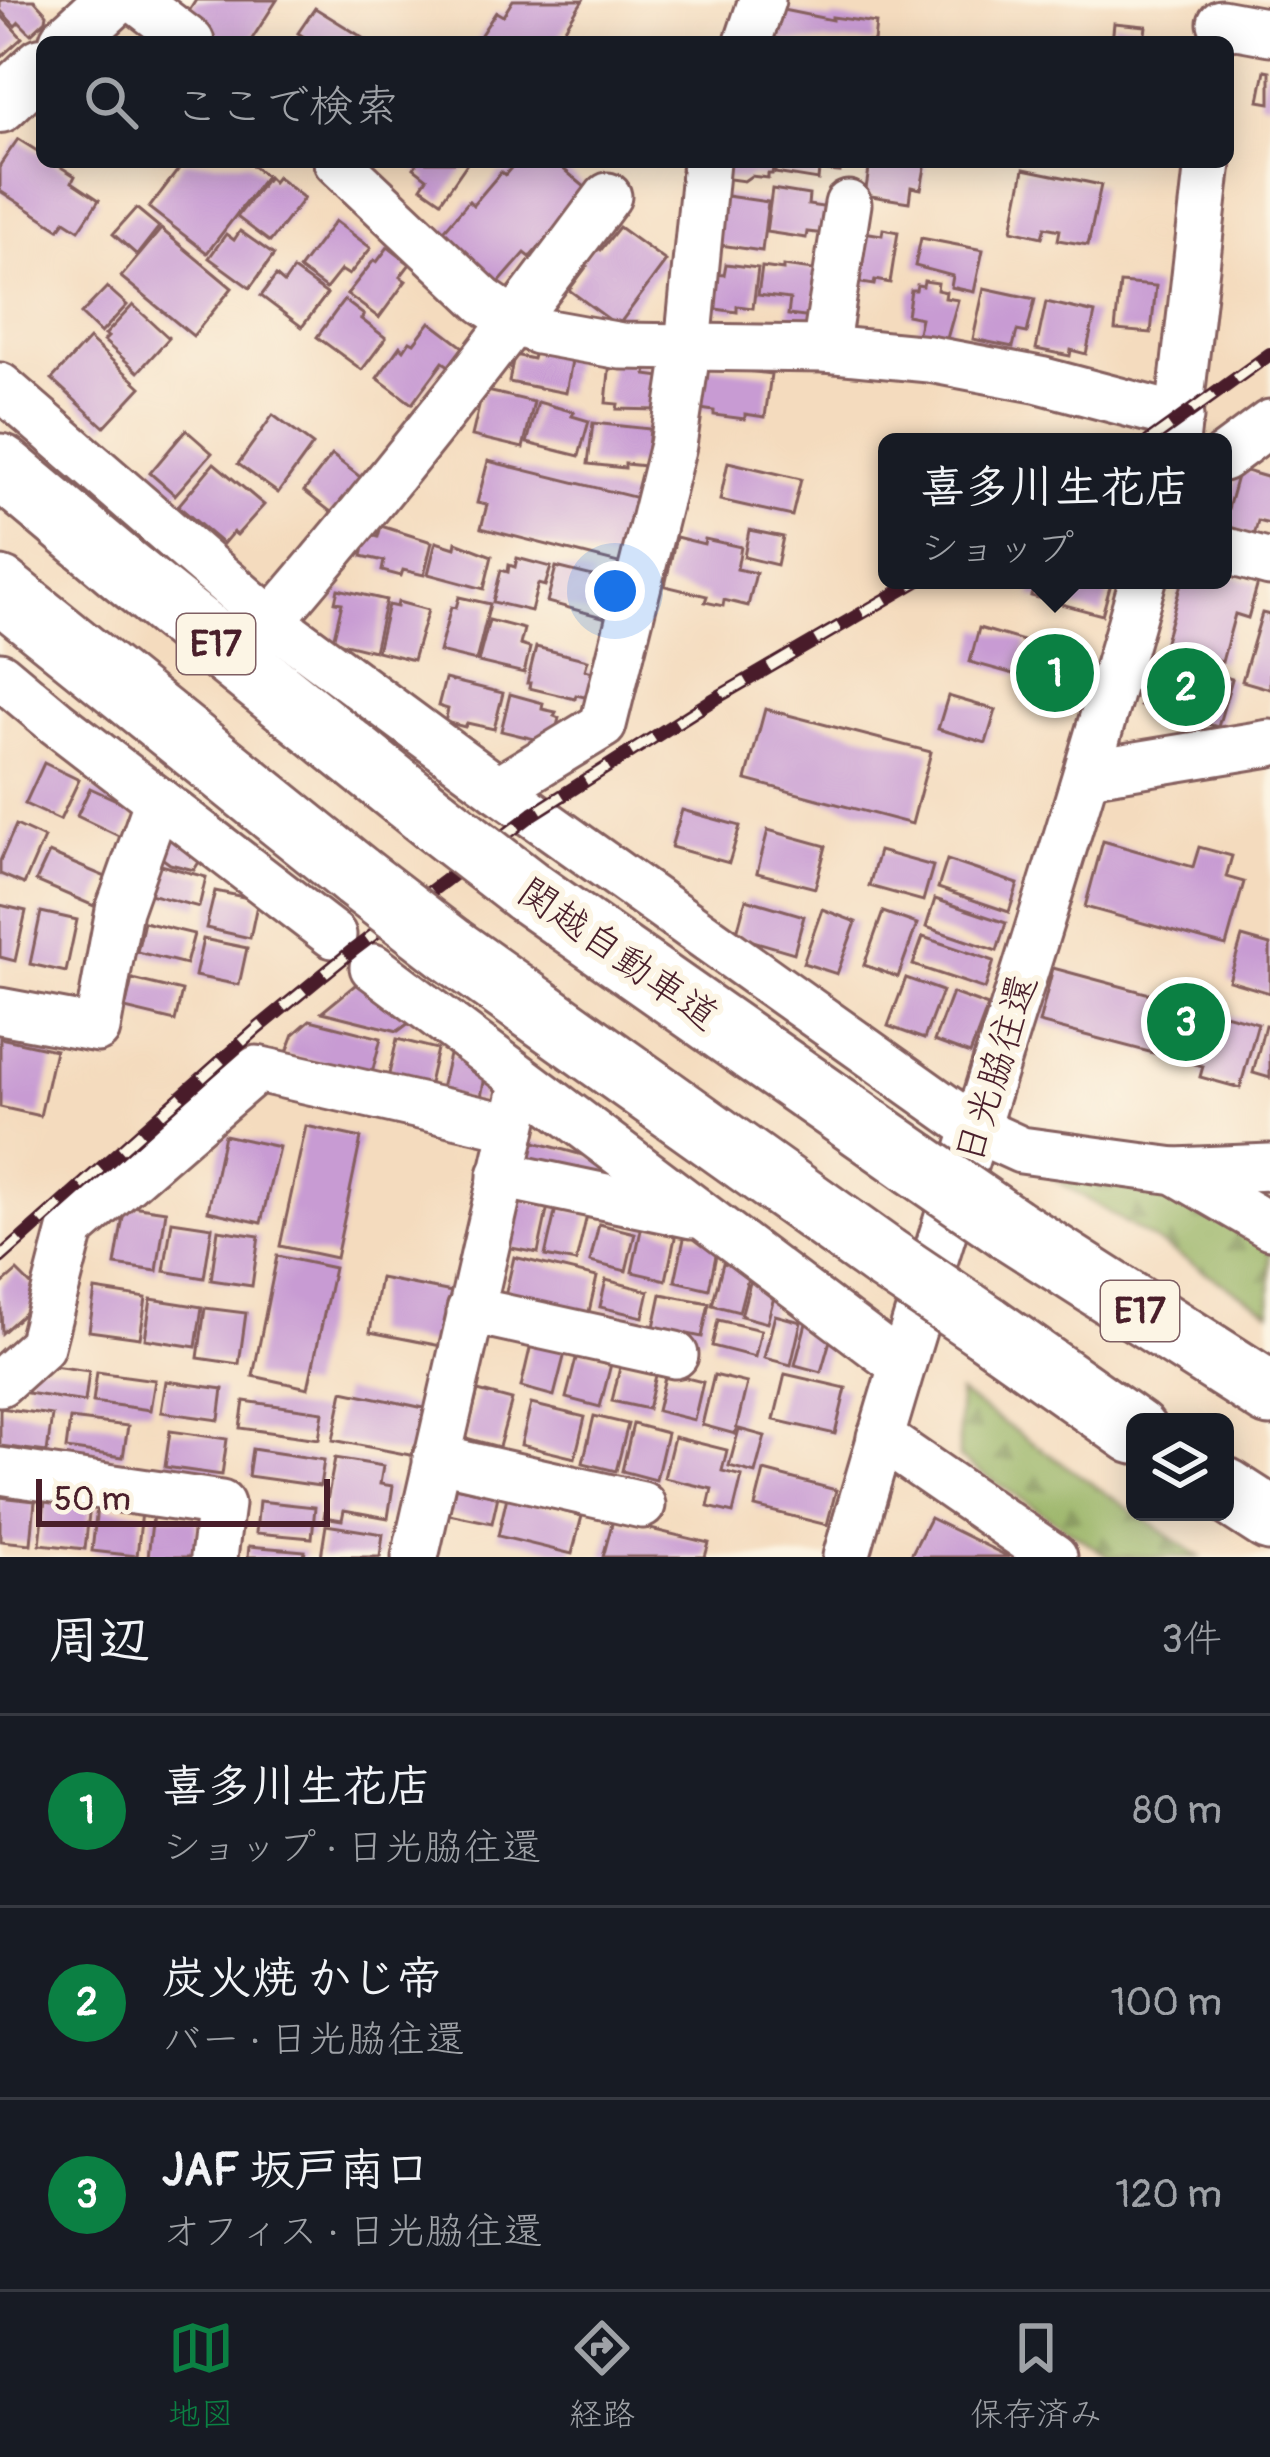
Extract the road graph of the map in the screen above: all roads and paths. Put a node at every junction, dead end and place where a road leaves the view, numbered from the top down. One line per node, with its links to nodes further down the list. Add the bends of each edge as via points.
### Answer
1 (763, 0): 6 (street)
2 (95, 13): 5 (street)
3 (1222, 22): 4 (street)
4 (1270, 32)
5 (171, 36)
6 (750, 36)
7 (36, 71): 8 (main road)
8 (0, 105)
9 (343, 168): 14 (street)
10 (705, 168): 15 (street)
11 (1207, 168): 19 (street)
12 (608, 196): 14 (street)
13 (848, 204): 16 (street)
14 (515, 322): 15 (street, via 621,346); 26 (street)
15 (688, 346): 16 (street); 30 (street, via 673,446 603,725)
16 (825, 349): 19 (street, via 1040,380)
17 (0, 386): 26 (street)
18 (1270, 423): 20 (street)
19 (1178, 430)
20 (1232, 451)
21 (0, 466): 47 (highway, 関越自動車道 / E17, bridge, via 527,891 1010,1228)
22 (1232, 552): 23 (street)
23 (1270, 562)
24 (0, 589): 48 (highway, E17, bridge, via 448,948)
25 (1140, 589): 29 (street, 日光脇往還)
26 (271, 621): 30 (street)
27 (0, 676): 31 (street)
28 (1270, 743): 29 (street)
29 (1088, 773): 37 (street, 日光脇往還)
30 (498, 789): 37 (street)
31 (158, 800): 32 (street); 34 (street, via 118,910 97,1029)
32 (332, 935)
33 (373, 967): 35 (street)
34 (0, 1011)
35 (523, 1082): 36 (street); 41 (street)
36 (512, 1127): 40 (street); 46 (street, via 257,1070 71,1230 41,1346)
37 (976, 1130): 39 (street, via 1021,1150); 45 (street, 日光脇往還)
38 (1270, 1167): 39 (street)
39 (1175, 1171): 42 (street)
40 (501, 1175): 41 (street); 43 (street)
41 (711, 1219): 45 (street)
42 (1270, 1226)
43 (470, 1310): 44 (street); 50 (street)
44 (675, 1355)
45 (902, 1364): 49 (street, 日光脇往還)
46 (0, 1383)
47 (1270, 1394)
48 (1126, 1426)
49 (880, 1438): 57 (street, 日光脇往還); 58 (street)
50 (436, 1458): 53 (street); 56 (street)
51 (0, 1472): 55 (street, via 221,1504)
52 (1234, 1496): 54 (highway)
53 (642, 1504)
54 (1270, 1520)
55 (214, 1557)
56 (415, 1557)
57 (846, 1557)
58 (1054, 1557)

